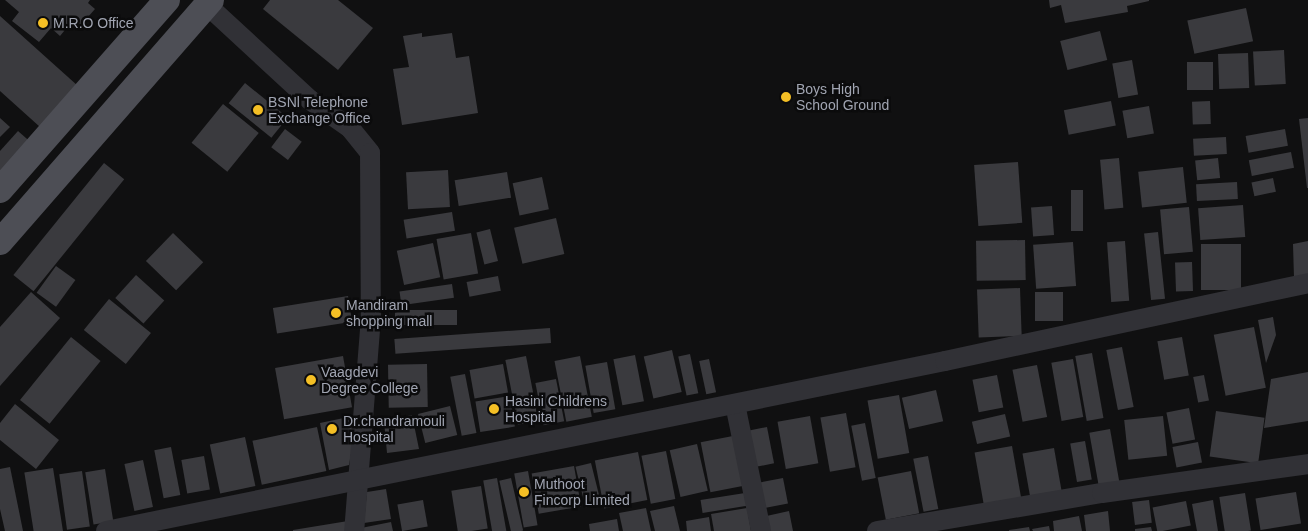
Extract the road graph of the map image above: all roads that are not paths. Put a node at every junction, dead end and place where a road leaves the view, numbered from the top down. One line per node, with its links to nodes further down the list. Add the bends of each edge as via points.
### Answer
1 (167, 0): 3 (main road)
2 (209, 2): 4 (main road); 10 (street, via 310,100 350,128 370,153 371,317)
3 (98, 78): 4 (main road); 5 (main road)
4 (124, 100): 6 (main road)
5 (0, 190)
6 (0, 242)
7 (1308, 283): 8 (street)
8 (735, 404): 10 (street); 13 (street)
9 (1308, 464): 14 (street, via 1102,493)
10 (357, 479): 11 (street); 12 (street)
11 (106, 531)
12 (354, 531)
13 (760, 531)
14 (877, 531)

